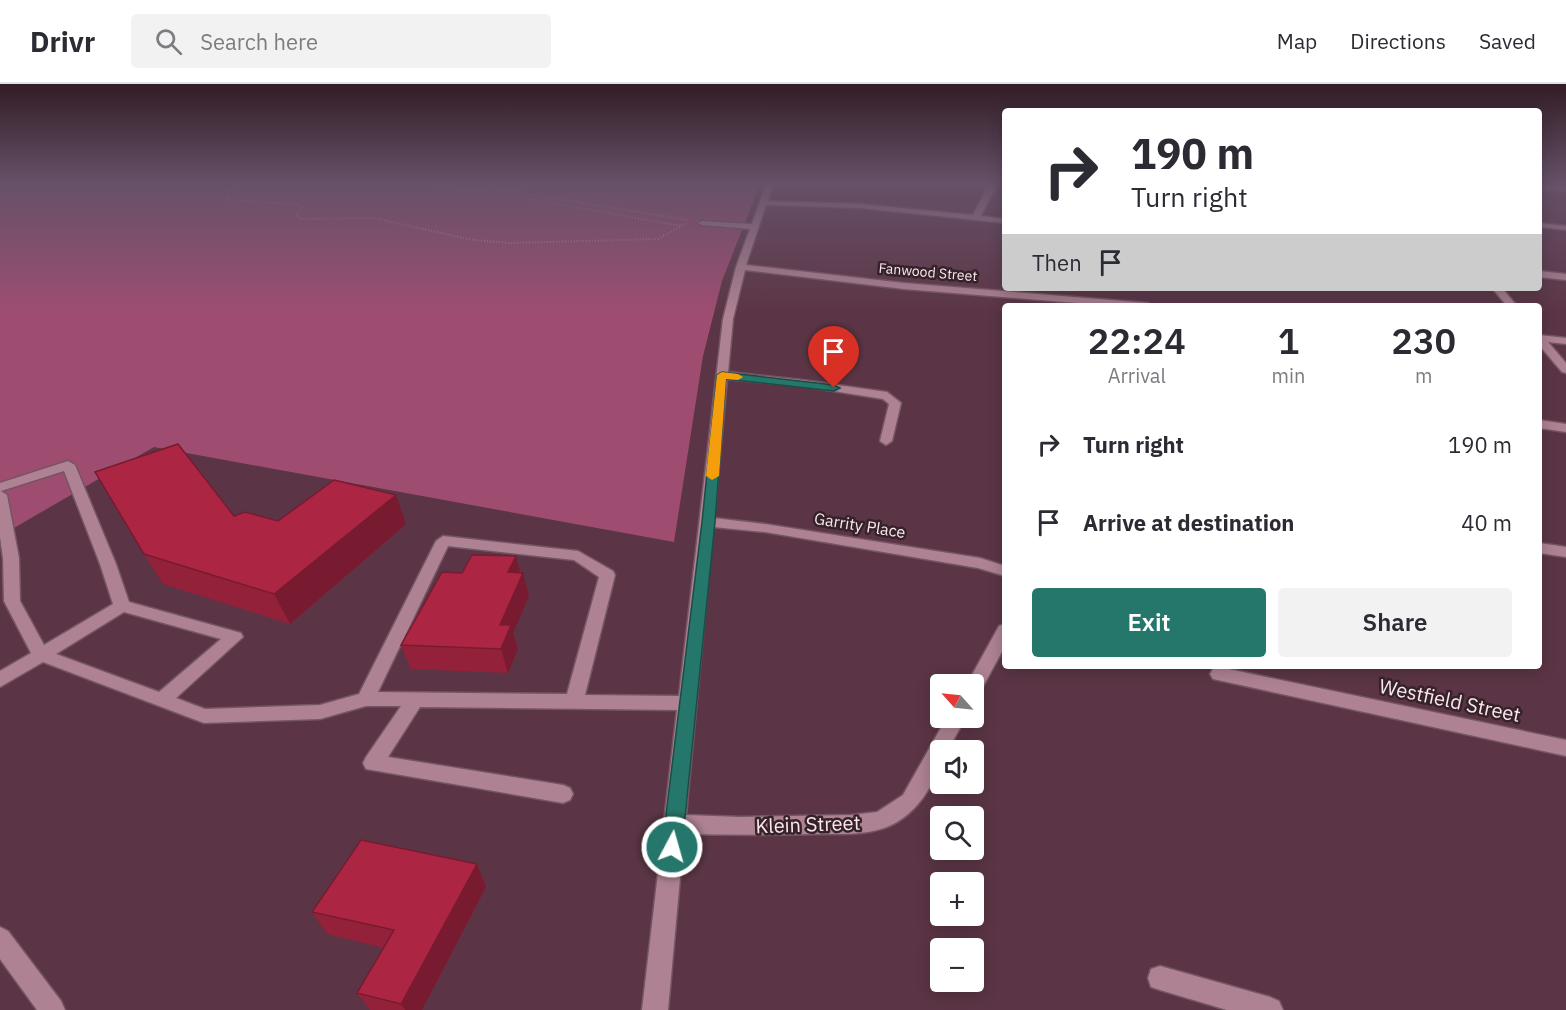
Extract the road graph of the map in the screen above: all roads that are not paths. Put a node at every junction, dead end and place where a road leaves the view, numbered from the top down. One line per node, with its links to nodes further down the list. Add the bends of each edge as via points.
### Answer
1 (756, 227): 2 (street)
2 (740, 267): 6 (street, Fanwood Street, via 904,286); 12 (street, via 728,319)
3 (1542, 274): 4 (street)
4 (1566, 277)
5 (1500, 291): 7 (street)
6 (1111, 303)
7 (1510, 303)
8 (1542, 338): 9 (street)
9 (1566, 341)
10 (1542, 342): 11 (street)
11 (1566, 370)
12 (722, 375): 15 (street, via 887,396 895,403); 18 (street)
13 (1542, 424): 14 (street)
14 (1566, 428)
15 (886, 441)
16 (0, 487): 22 (street, via 68,465)
17 (0, 495): 24 (street, via 11,558 12,601)
18 (708, 522): 21 (street, Garrity Place, via 980,563); 32 (street)
19 (1542, 548): 20 (street)
20 (1566, 552)
21 (1002, 570)
22 (122, 606): 24 (street); 28 (street, via 235,637)
23 (1002, 636): 25 (street)
24 (41, 655): 27 (street); 28 (street)
25 (981, 674)
26 (1219, 674): 34 (street, Westfield Street)
27 (0, 680)
28 (163, 699): 29 (street, via 204,716 320,712)
29 (366, 699): 30 (street); 31 (street, via 444,540 578,556 607,574)
30 (415, 700): 31 (street); 35 (street, via 373,763)
31 (574, 703): 32 (street)
32 (687, 703): 36 (street)
33 (951, 728): 36 (street, Klein Street, via 910,801 879,821)
34 (1566, 748)
35 (563, 794)
36 (674, 824): 40 (street)
37 (0, 939): 39 (street)
38 (1160, 978): 41 (street)
39 (52, 1010)
40 (655, 1010)
41 (1270, 1010)

